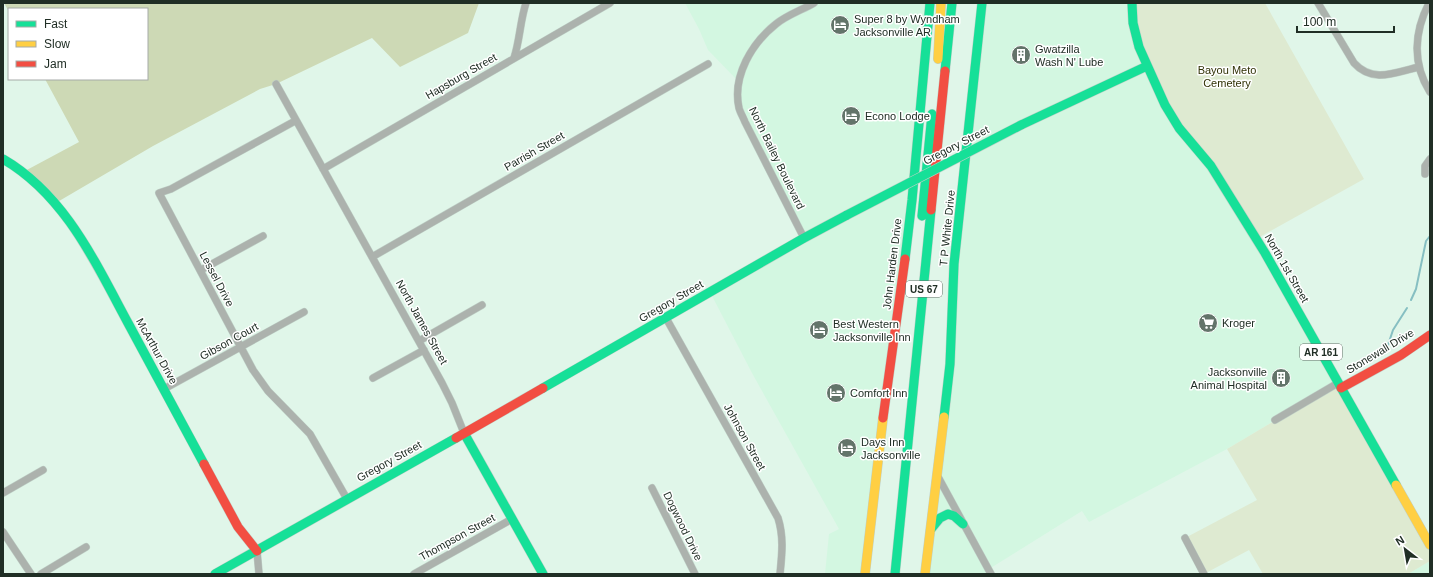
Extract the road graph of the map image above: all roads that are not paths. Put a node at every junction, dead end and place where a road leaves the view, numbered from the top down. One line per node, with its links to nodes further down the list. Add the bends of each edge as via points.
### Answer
1 (526, 3): 11 (street)
2 (610, 3): 11 (street, Hapsburg Street)
3 (814, 3): 23 (street, North Bailey Boulevard, via 777,23 757,43 741,72 738,94 739,108 745,122)
4 (930, 3): 59 (main road, John Harden Drive, via 912,200)
5 (941, 3): 60 (main road, US 67, via 938,62)
6 (952, 3): 61 (main road, US 67)
7 (982, 3): 39 (main road, T P White Drive, via 954,264 950,364)
8 (1132, 3): 13 (main road, North 1st Street / AR 161, via 1136,35)
9 (1318, 3): 14 (street, via 1354,63 1363,71 1381,76)
10 (1429, 3): 14 (street, via 1419,29)
11 (514, 58): 20 (street, Hapsburg Street)
12 (708, 64): 24 (street, Parrish Street)
13 (1147, 66): 23 (main road, Gregory Street, bridge, via 1021,125); 34 (main road, North 1st Street / AR 161, via 1165,106 1181,131 1211,166 1265,253)
14 (1419, 67): 16 (street)
15 (276, 84): 17 (street, North James Street)
16 (1430, 92)
17 (295, 121): 20 (street, North James Street); 25 (street, Lessel Drive, via 159,194)
18 (3, 159): 35 (main road, McArthur Drive, via 34,181 75,229)
19 (1430, 159): 21 (street, via 1425,166)
20 (323, 169): 24 (street, North James Street)
21 (1425, 174)
22 (263, 236): 25 (street)
23 (804, 238): 28 (main road, Gregory Street)
24 (372, 257): 30 (street, North James Street)
25 (201, 270): 31 (street, Lessel Drive)
26 (482, 305): 30 (street)
27 (304, 312): 31 (street, Gibson Court)
28 (666, 318): 37 (main road, Gregory Street); 58 (street, Johnson Street, via 778,518 783,545)
29 (1430, 335): 34 (main road, Stonewall Drive, via 1401,355)
30 (419, 341): 32 (street, North James Street)
31 (241, 347): 35 (street, Gibson Court); 42 (street, Lessel Drive, via 268,391 310,434)
32 (424, 350): 33 (street); 37 (street, North James Street, via 452,403)
33 (373, 378)
34 (1340, 385): 36 (street); 48 (main road, North 1st Street / AR 161)
35 (164, 389): 50 (main road, McArthur Drive, via 238,527)
36 (1275, 420)
37 (464, 433): 42 (main road, Gregory Street); 43 (main road, North James Street)
38 (42, 470): 41 (street)
39 (937, 475): 44 (street); 45 (main road, T P White Drive)
40 (652, 488): 57 (street, Dogwood Drive)
41 (3, 493)
42 (347, 499): 50 (main road, Gregory Street)
43 (512, 519): 55 (street, Thompson Street); 56 (main road, North James Street)
44 (963, 524): 45 (main road, via 948,514 940,518); 63 (street)
45 (931, 529): 62 (main road, T P White Drive)
46 (3, 532): 51 (street)
47 (1185, 538): 64 (street)
48 (1430, 545)
49 (86, 547): 52 (street)
50 (257, 551): 53 (main road, Gregory Street); 54 (street)
51 (31, 574)
52 (41, 574)
53 (215, 574)
54 (259, 574)
55 (414, 574)
56 (543, 574)
57 (695, 574)
58 (780, 574)
59 (865, 574)
60 (888, 574)
61 (895, 574)
62 (925, 574)
63 (991, 574)
64 (1204, 574)

